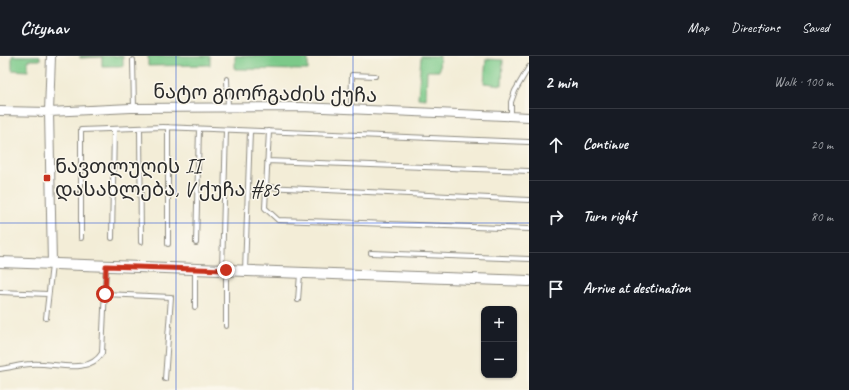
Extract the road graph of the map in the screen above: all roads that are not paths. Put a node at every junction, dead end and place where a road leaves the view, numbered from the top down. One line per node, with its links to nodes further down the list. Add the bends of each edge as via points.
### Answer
1 (51, 56): 10 (street)
2 (133, 60): 6 (lane)
3 (529, 67): 11 (lane, via 510,102)
4 (375, 76): 8 (lane, via 352,75)
5 (227, 79): 7 (lane)
6 (134, 108): 7 (street, ნატო გიორგაძის ქუჩა); 10 (street, ნატო გიორგაძის ქუჩა)
7 (228, 108): 8 (street, ნატო გიორგაძის ქუჩა)
8 (351, 110): 11 (street, ნატო გიორგაძის ქუჩა)
9 (0, 111): 10 (street, ნატო გიორგაძის ქუჩა)
10 (49, 112): 34 (street)
11 (511, 116): 12 (street, ნატო გიორგაძის ქუჩა)
12 (529, 117)
13 (168, 127): 14 (lane); 15 (lane); 30 (lane)
14 (140, 128): 16 (lane); 28 (lane)
15 (199, 128): 17 (lane); 29 (lane)
16 (114, 129): 26 (lane, via 81,130); 27 (lane)
17 (226, 130): 18 (lane); 37 (lane)
18 (250, 131): 19 (lane); 38 (lane)
19 (269, 131): 20 (lane); 21 (lane)
20 (529, 142)
21 (267, 162): 22 (lane); 23 (lane)
22 (529, 171)
23 (266, 187): 24 (lane); 25 (lane, via 265,208 278,220)
24 (529, 200)
25 (529, 229)
26 (81, 238)
27 (112, 238)
28 (141, 242)
29 (196, 243)
30 (168, 244)
31 (371, 253): 32 (lane)
32 (529, 260)
33 (0, 262): 34 (street)
34 (52, 264): 35 (street); 42 (lane)
35 (106, 266): 36 (street); 43 (lane)
36 (196, 270): 37 (street); 45 (lane)
37 (224, 270): 38 (street); 47 (lane)
38 (245, 271): 39 (street)
39 (300, 273): 40 (street); 44 (lane)
40 (529, 281)
41 (0, 292): 42 (lane)
42 (48, 294): 46 (lane)
43 (105, 294): 48 (lane, via 102,353 92,364 31,364); 49 (lane, via 171,297)
44 (298, 300)
45 (195, 307)
46 (46, 318)
47 (226, 326)
48 (0, 369)
49 (165, 379)

